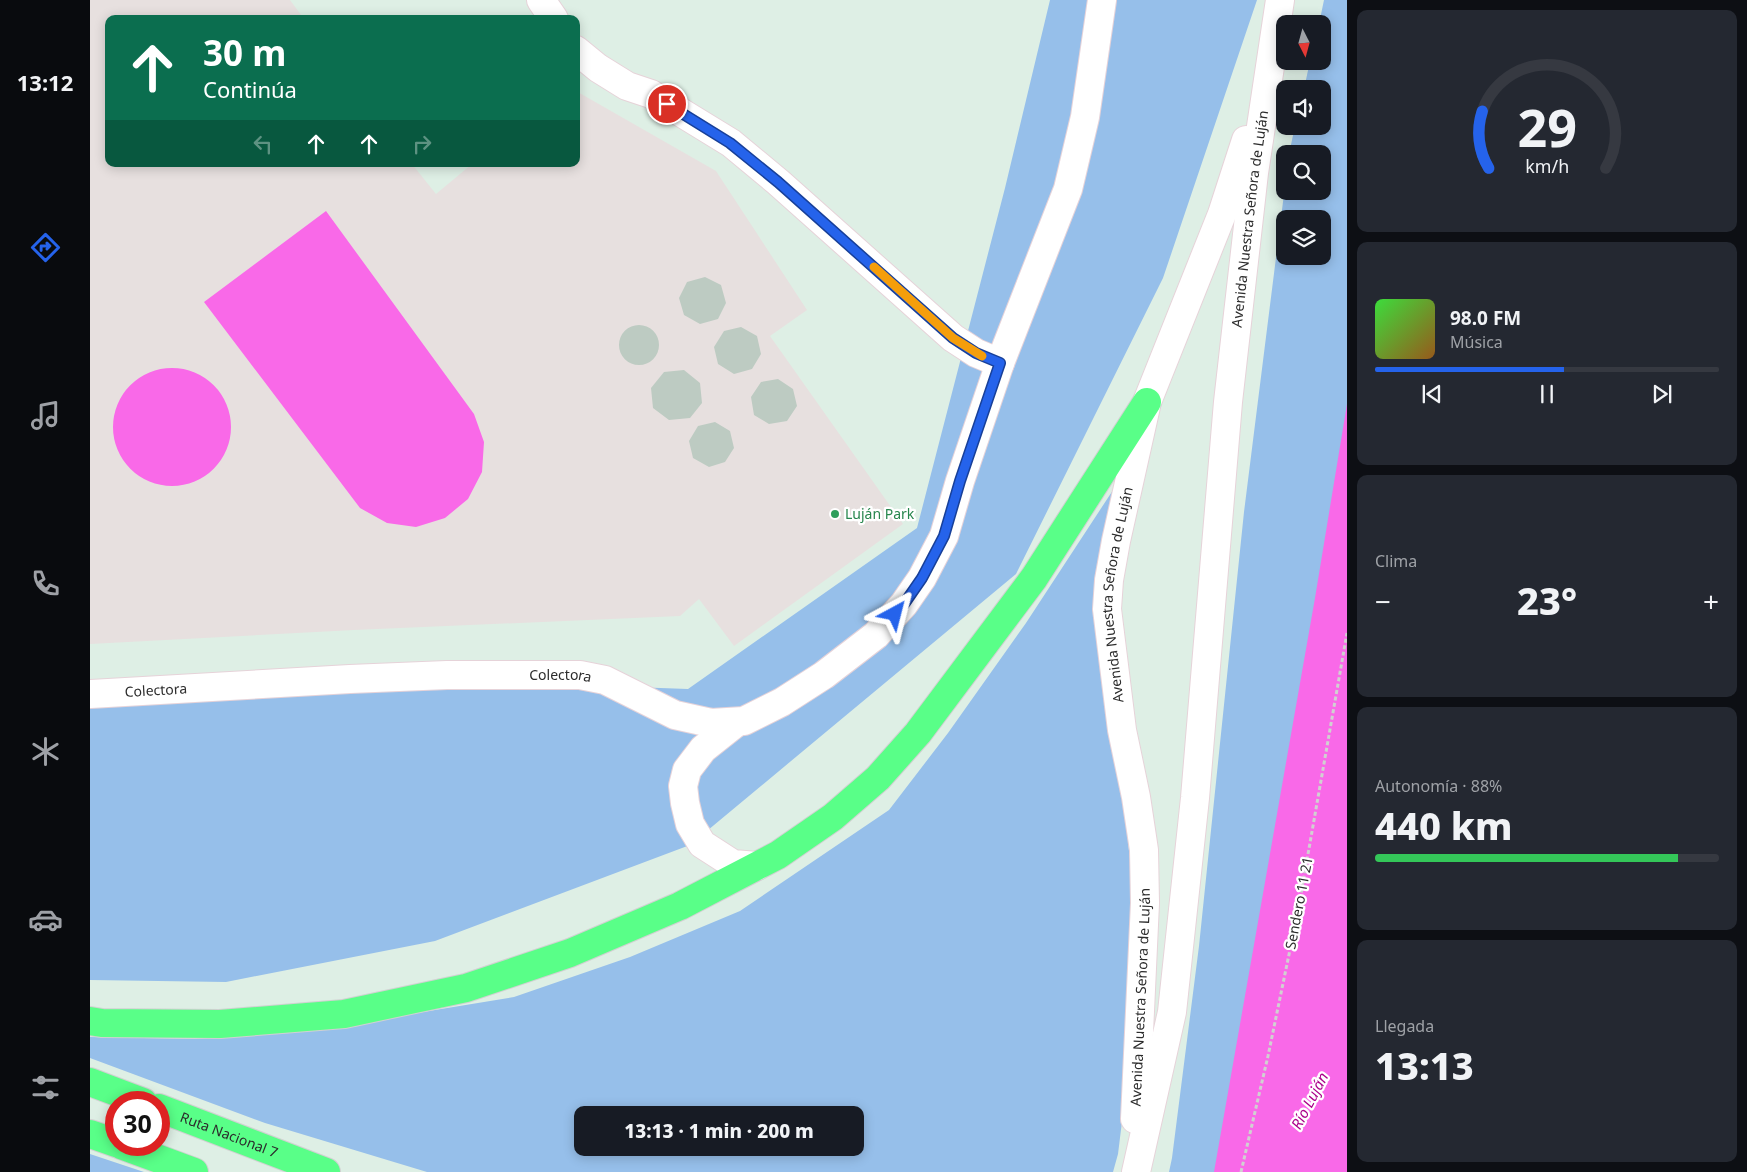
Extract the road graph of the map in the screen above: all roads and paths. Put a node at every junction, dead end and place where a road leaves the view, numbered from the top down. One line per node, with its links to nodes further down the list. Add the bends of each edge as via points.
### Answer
1 (541, 0): 4 (main road)
2 (1102, 0): 7 (main road, Colectora, via 1085,117 1068,189)
3 (1280, 0): 5 (main road, Avenida Nuestra Señora de Luján)
4 (551, 15)
5 (1274, 40): 8 (main road, Avenida Nuestra Señora de Luján, via 1222,214); 23 (main road, Avenida Nuestra Señora de Luján, via 1254,173 1228,402 1195,798 1172,1012)
6 (580, 53): 7 (main road, via 627,86 651,94 730,143 953,338)
7 (1000, 363): 11 (main road, Colectora, via 944,536 904,604 876,635 824,675 782,702)
8 (1147, 402): 12 (highway, via 1034,578 918,733 878,778 833,817); 22 (main road, Avenida Nuestra Señora de Luján, via 1116,540 1107,609 1122,730 1144,850 1145,902)
9 (1347, 632): 24 (path, Sendero 11 21, via 1298,911)
10 (90, 694): 11 (main road, Colectora, via 360,678 580,675 605,680 675,715 710,723)
11 (737, 722): 12 (main road, via 703,749 687,770 683,786 685,803 690,824 702,844 733,864)
12 (757, 866): 13 (highway, via 680,906 570,953 466,988 344,1014 220,1024)
13 (90, 1021)
14 (90, 1082): 15 (highway)
15 (114, 1091)
16 (170, 1112): 21 (highway, Ruta Nacional 7)
17 (90, 1134): 18 (highway)
18 (105, 1139)
19 (151, 1156): 20 (highway)
20 (194, 1172)
21 (326, 1172)
22 (1132, 1172)
23 (1136, 1172)
24 (1241, 1172)

